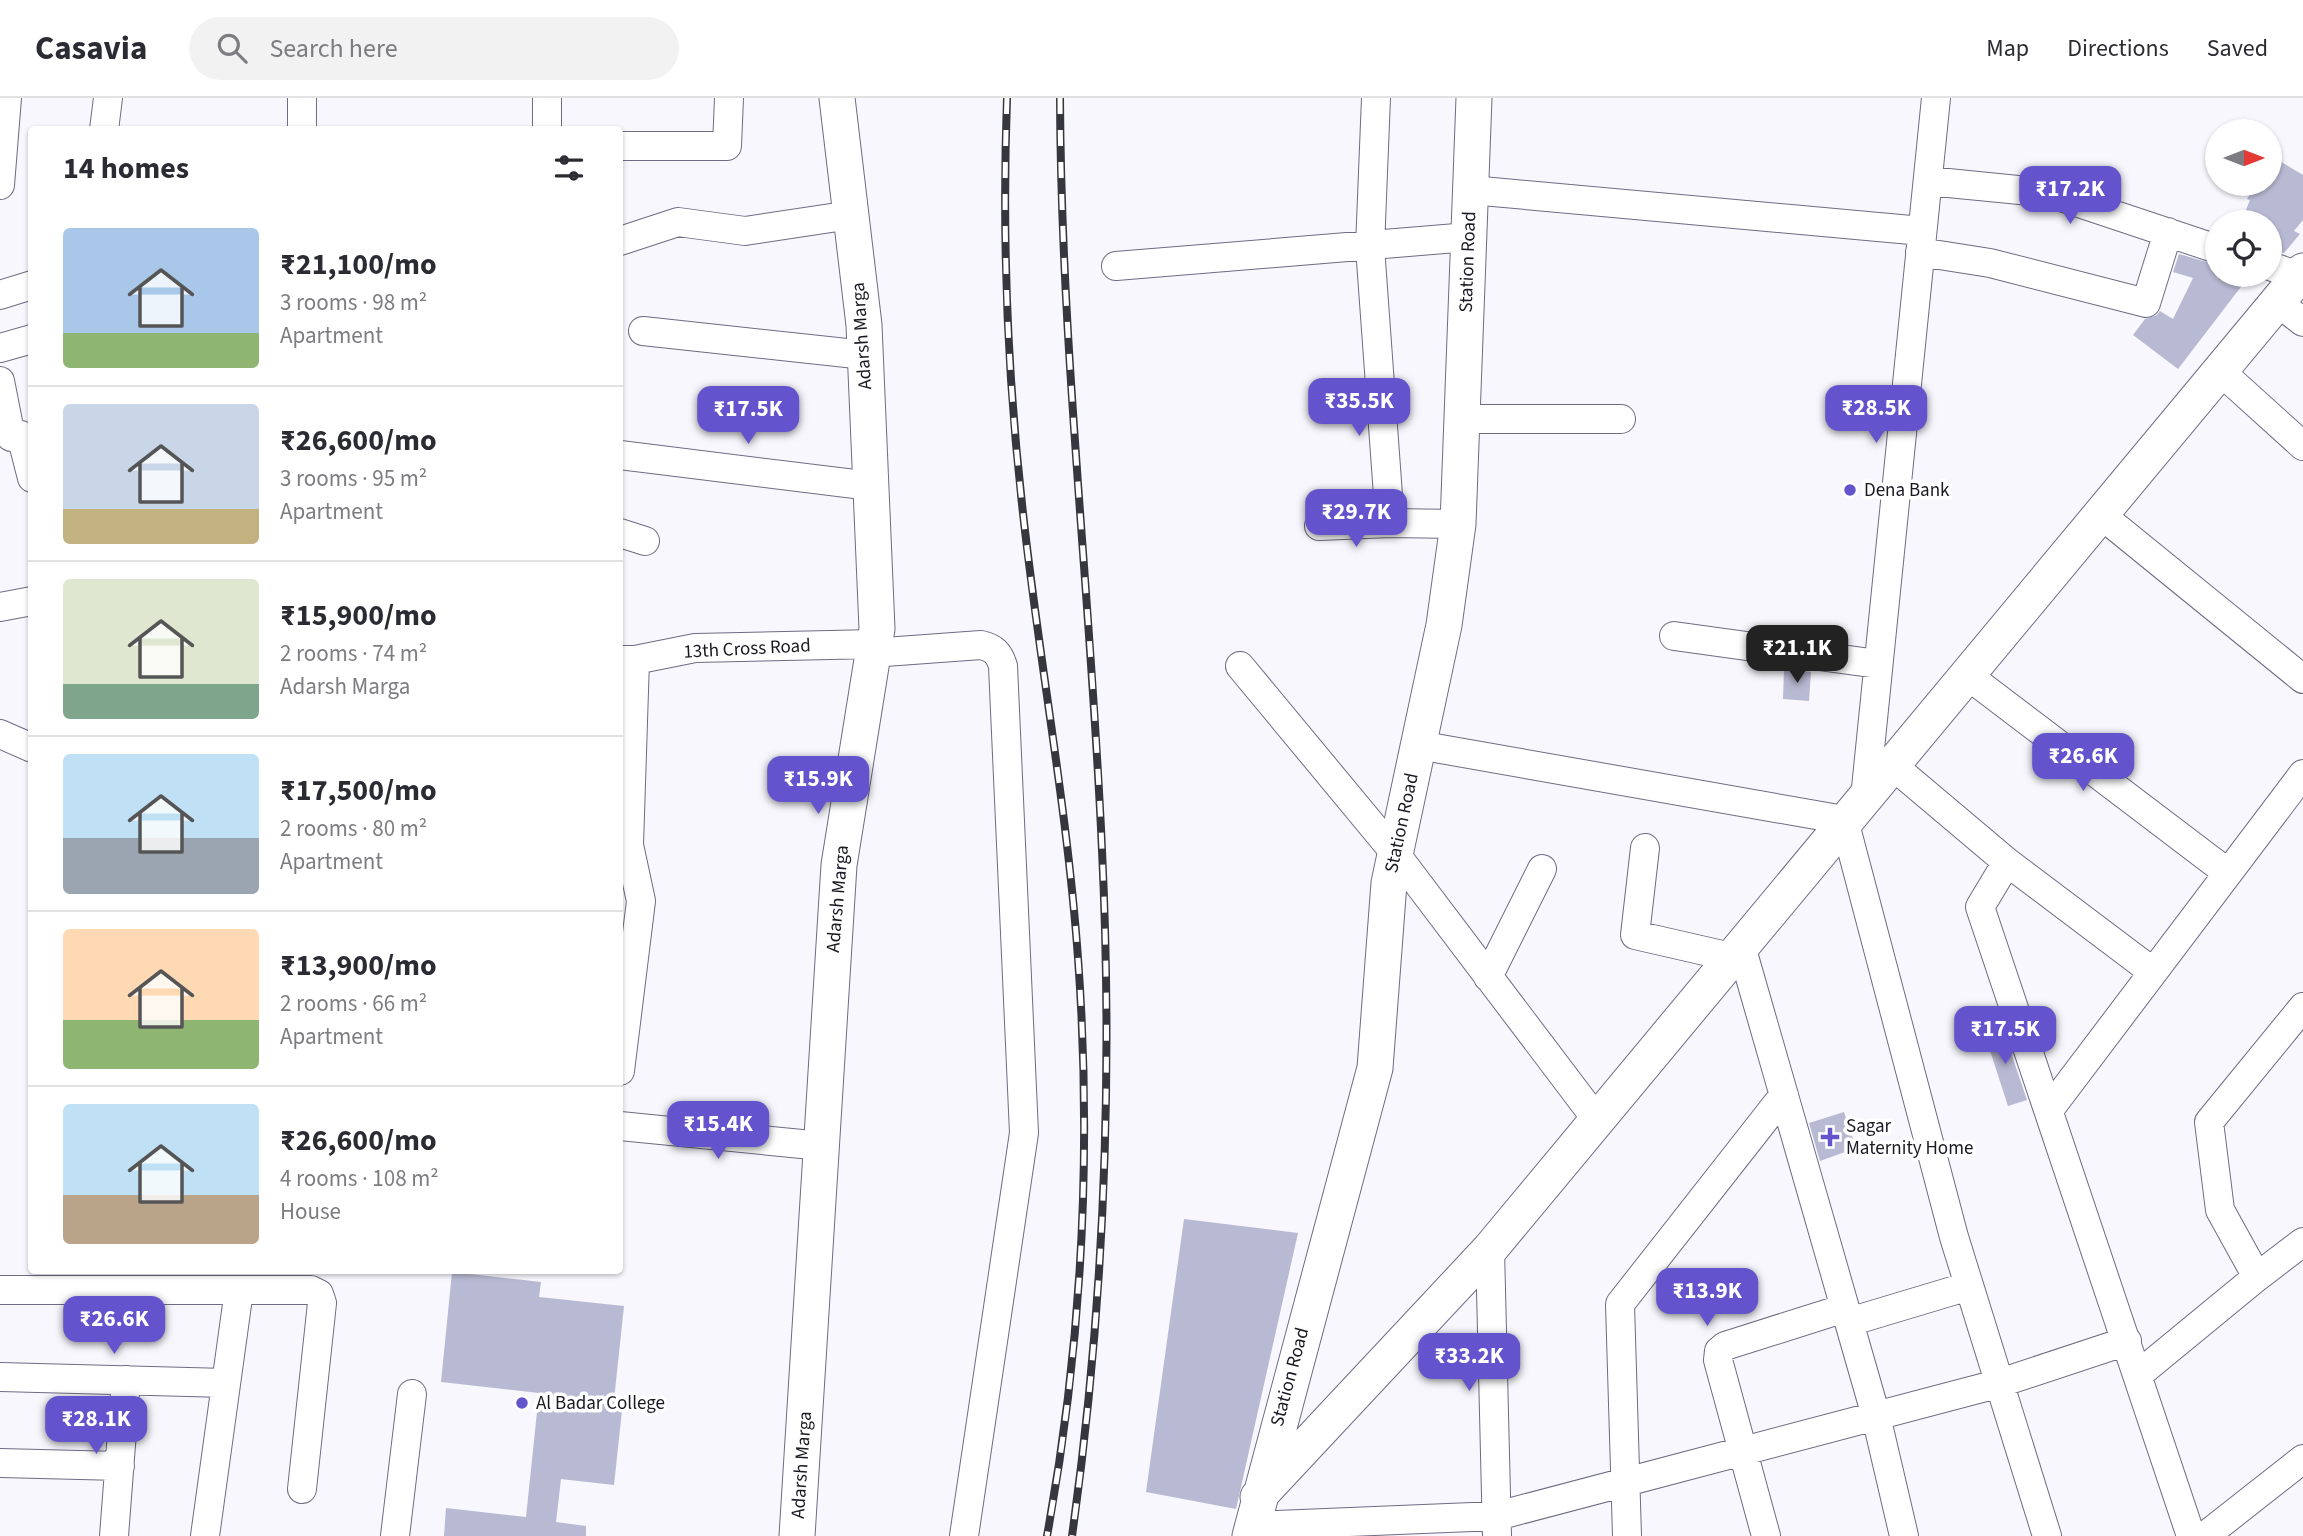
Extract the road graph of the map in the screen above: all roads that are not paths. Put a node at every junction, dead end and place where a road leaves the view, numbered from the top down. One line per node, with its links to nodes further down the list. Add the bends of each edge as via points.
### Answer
1 (7, 98): 15 (street)
2 (108, 98): 10 (street)
3 (302, 98): 11 (street)
4 (547, 98): 12 (street)
5 (729, 98): 13 (street, via 727,146)
6 (837, 98): 17 (main road, Adarsh Marga)
7 (1376, 98): 23 (street)
8 (1474, 98): 16 (main road, Station Road)
9 (1936, 98): 14 (street)
10 (104, 126)
11 (302, 126)
12 (547, 126)
13 (623, 146)
14 (1927, 181): 18 (street, via 2049,193); 21 (street)
15 (0, 185)
16 (1471, 190): 19 (main road, Station Road); 21 (street)
17 (851, 215): 20 (street, via 745,230 678,222); 31 (main road, Adarsh Marga)
18 (2168, 232): 21 (street, via 2146,303); 22 (street)
19 (1469, 237): 23 (street); 34 (main road, Station Road)
20 (623, 240)
21 (1921, 241): 50 (street)
22 (2205, 245)
23 (1370, 247): 24 (street); 42 (street)
24 (1116, 266)
25 (28, 286): 27 (street)
26 (2290, 287): 32 (main road)
27 (0, 295)
28 (643, 331): 31 (street)
29 (28, 340): 30 (street)
30 (0, 348)
31 (865, 355): 40 (main road, Adarsh Marga)
32 (2219, 370): 37 (street); 41 (main road)
33 (0, 381): 36 (street)
34 (1462, 419): 35 (street); 43 (main road, Station Road)
35 (1621, 419)
36 (16, 436): 39 (street)
37 (2303, 446)
38 (623, 455): 40 (street)
39 (28, 470)
40 (871, 486): 48 (main road, Adarsh Marga, via 877,629)
41 (2100, 514): 52 (main road); 53 (street)
42 (1390, 523): 43 (street); 44 (street)
43 (1458, 524): 55 (main road, Station Road, via 1444,625)
44 (1319, 526)
45 (28, 602): 46 (street)
46 (0, 607)
47 (1674, 636): 50 (street)
48 (873, 649): 49 (street, 13th Cross Road, via 695,648); 74 (main road, Adarsh Marga, via 839,865); 102 (street, 13th Cross Road, via 981,645 999,654 1003,666 1024,1133)
49 (627, 660): 69 (street, via 629,845 641,901)
50 (1878, 664): 59 (street)
51 (1240, 666): 61 (street)
52 (1967, 675): 57 (main road); 64 (street)
53 (2303, 679)
54 (0, 734): 56 (street)
55 (1418, 745): 59 (street); 61 (main road, Station Road)
56 (28, 746)
57 (1892, 765): 59 (main road); 62 (street)
58 (2303, 774): 64 (street)
59 (1854, 809): 65 (main road); 78 (street)
60 (1645, 848): 65 (street, via 1635,935)
61 (1395, 853): 67 (street); 96 (main road, Station Road, via 1374,1068)
62 (2007, 862): 66 (street); 71 (street, via 1980,907)
63 (1542, 869): 67 (street)
64 (2228, 873): 66 (street)
65 (1736, 951): 70 (street); 72 (main road)
66 (2153, 972): 71 (street)
67 (1488, 977): 72 (street)
68 (2303, 1007): 77 (street, via 2209,1122 2220,1210)
69 (623, 1047)
70 (1784, 1095): 81 (street); 94 (street, via 1620,1304)
71 (2049, 1110): 82 (street)
72 (1597, 1120): 76 (main road)
73 (623, 1126): 74 (street)
74 (822, 1146): 101 (main road, Adarsh Marga)
75 (2303, 1242): 77 (street)
76 (1490, 1249): 96 (main road); 97 (street)
77 (2257, 1277): 83 (street)
78 (1969, 1286): 81 (street); 87 (street)
79 (0, 1290): 80 (street)
80 (239, 1290): 86 (street); 95 (street, via 311,1290 319,1294 322,1303)
81 (1847, 1315): 89 (street); 90 (street, via 1719,1351)
82 (2127, 1341): 83 (street); 87 (street)
83 (2139, 1374): 107 (street)
84 (0, 1377): 85 (street)
85 (126, 1380): 86 (street); 93 (street)
86 (226, 1383): 99 (street)
87 (1997, 1384): 89 (street); 106 (street)
88 (412, 1394): 100 (street)
89 (1876, 1416): 90 (street); 105 (street)
90 (1744, 1451): 94 (street); 104 (street)
91 (2303, 1459): 108 (street)
92 (0, 1463): 93 (street)
93 (120, 1466): 98 (street)
94 (1625, 1482): 97 (street); 103 (street)
95 (302, 1489)
96 (1253, 1520): 97 (street)
97 (1497, 1526)
98 (114, 1536)
99 (205, 1536)
100 (395, 1536)
101 (797, 1536)
102 (964, 1536)
103 (1628, 1536)
104 (1766, 1536)
105 (1904, 1536)
106 (2047, 1536)
107 (2190, 1536)
108 (2205, 1536)

